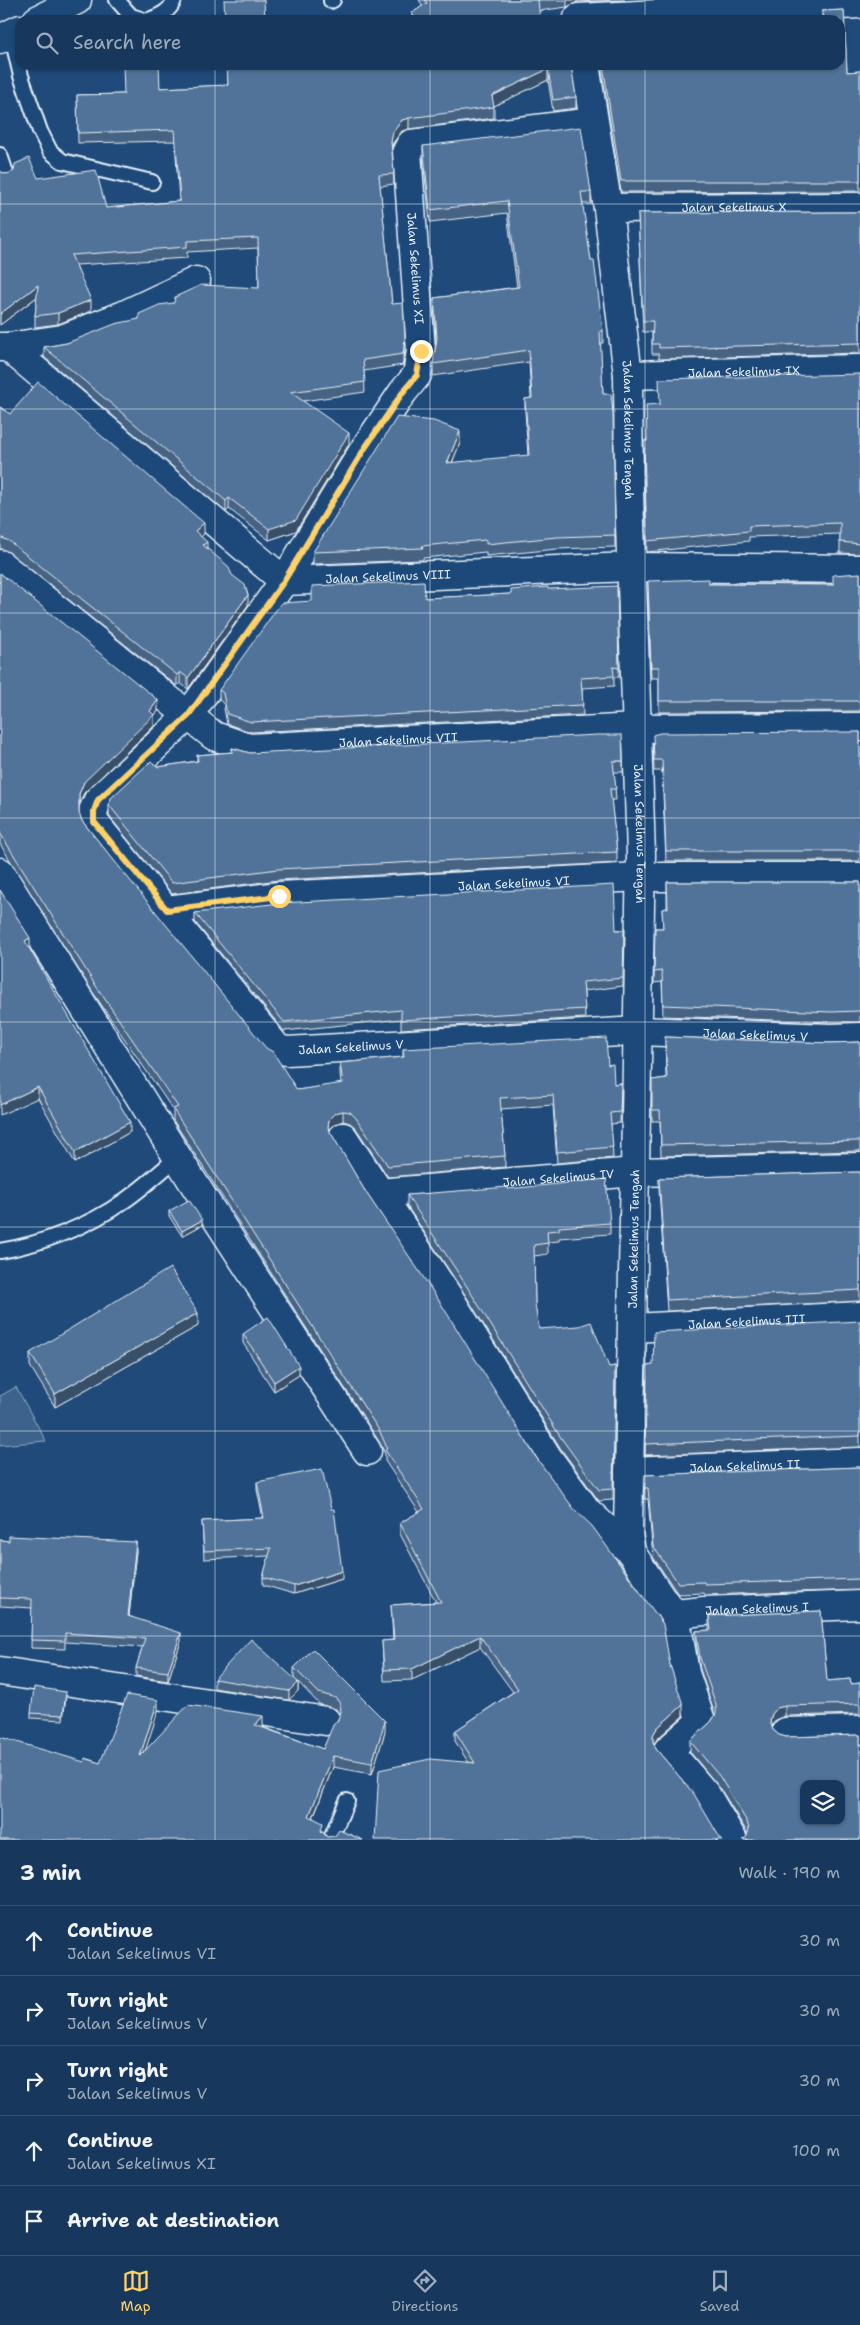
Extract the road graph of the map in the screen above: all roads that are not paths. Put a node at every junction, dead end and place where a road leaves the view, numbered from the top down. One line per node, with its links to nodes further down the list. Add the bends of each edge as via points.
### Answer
1 (77, 0): 6 (main road)
2 (117, 0): 7 (lane)
3 (174, 0): 8 (lane)
4 (860, 4): 5 (main road)
5 (576, 13)
6 (47, 15)
7 (129, 15)
8 (161, 15)
9 (10, 34): 10 (lane)
10 (15, 53)
11 (19, 70): 16 (lane, via 50,151 62,161)
12 (586, 70): 13 (main road, Jalan Sekelimus Tengah)
13 (593, 122): 18 (main road, Jalan Sekelimus Tengah); 26 (main road, Jalan Sekelimus XI, via 411,144 407,151 421,351 417,375 365,448)
14 (0, 155): 15 (lane)
15 (7, 176)
16 (152, 182)
17 (860, 207): 18 (main road, Jalan Sekelimus X)
18 (608, 208): 22 (main road, Jalan Sekelimus Tengah)
19 (196, 281): 20 (main road, via 62,339)
20 (4, 347): 26 (main road)
21 (860, 369): 22 (main road, Jalan Sekelimus IX)
22 (628, 375): 24 (main road, Jalan Sekelimus Tengah)
23 (0, 564): 27 (main road, Jalan Sekelimus VII)
24 (631, 567): 25 (main road, Jalan Sekelimus VIII); 26 (main road, Jalan Sekelimus VIII); 29 (main road, Jalan Sekelimus Tengah)
25 (860, 569)
26 (284, 581): 27 (main road, Jalan Sekelimus XI)
27 (188, 716): 29 (main road, Jalan Sekelimus VII, via 214,736 249,748); 33 (main road, Jalan Sekelimus V, via 98,800 94,811 94,822)
28 (860, 727): 29 (main road, Jalan Sekelimus VII)
29 (636, 728): 31 (main road, Jalan Sekelimus Tengah)
30 (0, 872): 37 (main road)
31 (640, 877): 32 (main road, Jalan Sekelimus VI); 33 (main road, Jalan Sekelimus VI, via 279,896); 34 (main road, Jalan Sekelimus Tengah)
32 (860, 877)
33 (167, 910): 34 (main road, Jalan Sekelimus V, via 278,1049)
34 (638, 1031): 35 (main road, Jalan Sekelimus V); 39 (main road, Jalan Sekelimus Tengah)
35 (860, 1037)
36 (343, 1137): 40 (main road)
37 (178, 1157): 41 (lane, via 123,1202 69,1231 28,1246); 44 (main road)
38 (860, 1167): 39 (main road, Jalan Sekelimus IV)
39 (636, 1172): 40 (main road, Jalan Sekelimus IV); 43 (main road, Jalan Sekelimus Tengah)
40 (378, 1193): 47 (main road, via 453,1304 548,1458 587,1511)
41 (0, 1251)
42 (860, 1316): 43 (main road, Jalan Sekelimus III)
43 (633, 1328): 46 (main road, Jalan Sekelimus Tengah)
44 (368, 1451)
45 (860, 1462): 46 (main road, Jalan Sekelimus II)
46 (629, 1470): 47 (main road, Jalan Sekelimus Tengah, via 628,1532)
47 (632, 1552): 49 (main road, Jalan Sekelimus Tengah)
48 (860, 1604): 49 (main road, Jalan Sekelimus I, via 704,1610)
49 (668, 1606): 56 (main road, via 701,1722 668,1750 707,1796)
50 (0, 1671): 51 (main road)
51 (326, 1721)
52 (860, 1730): 53 (main road)
53 (786, 1732)
54 (347, 1801): 55 (lane)
55 (330, 1840)
56 (733, 1840)

